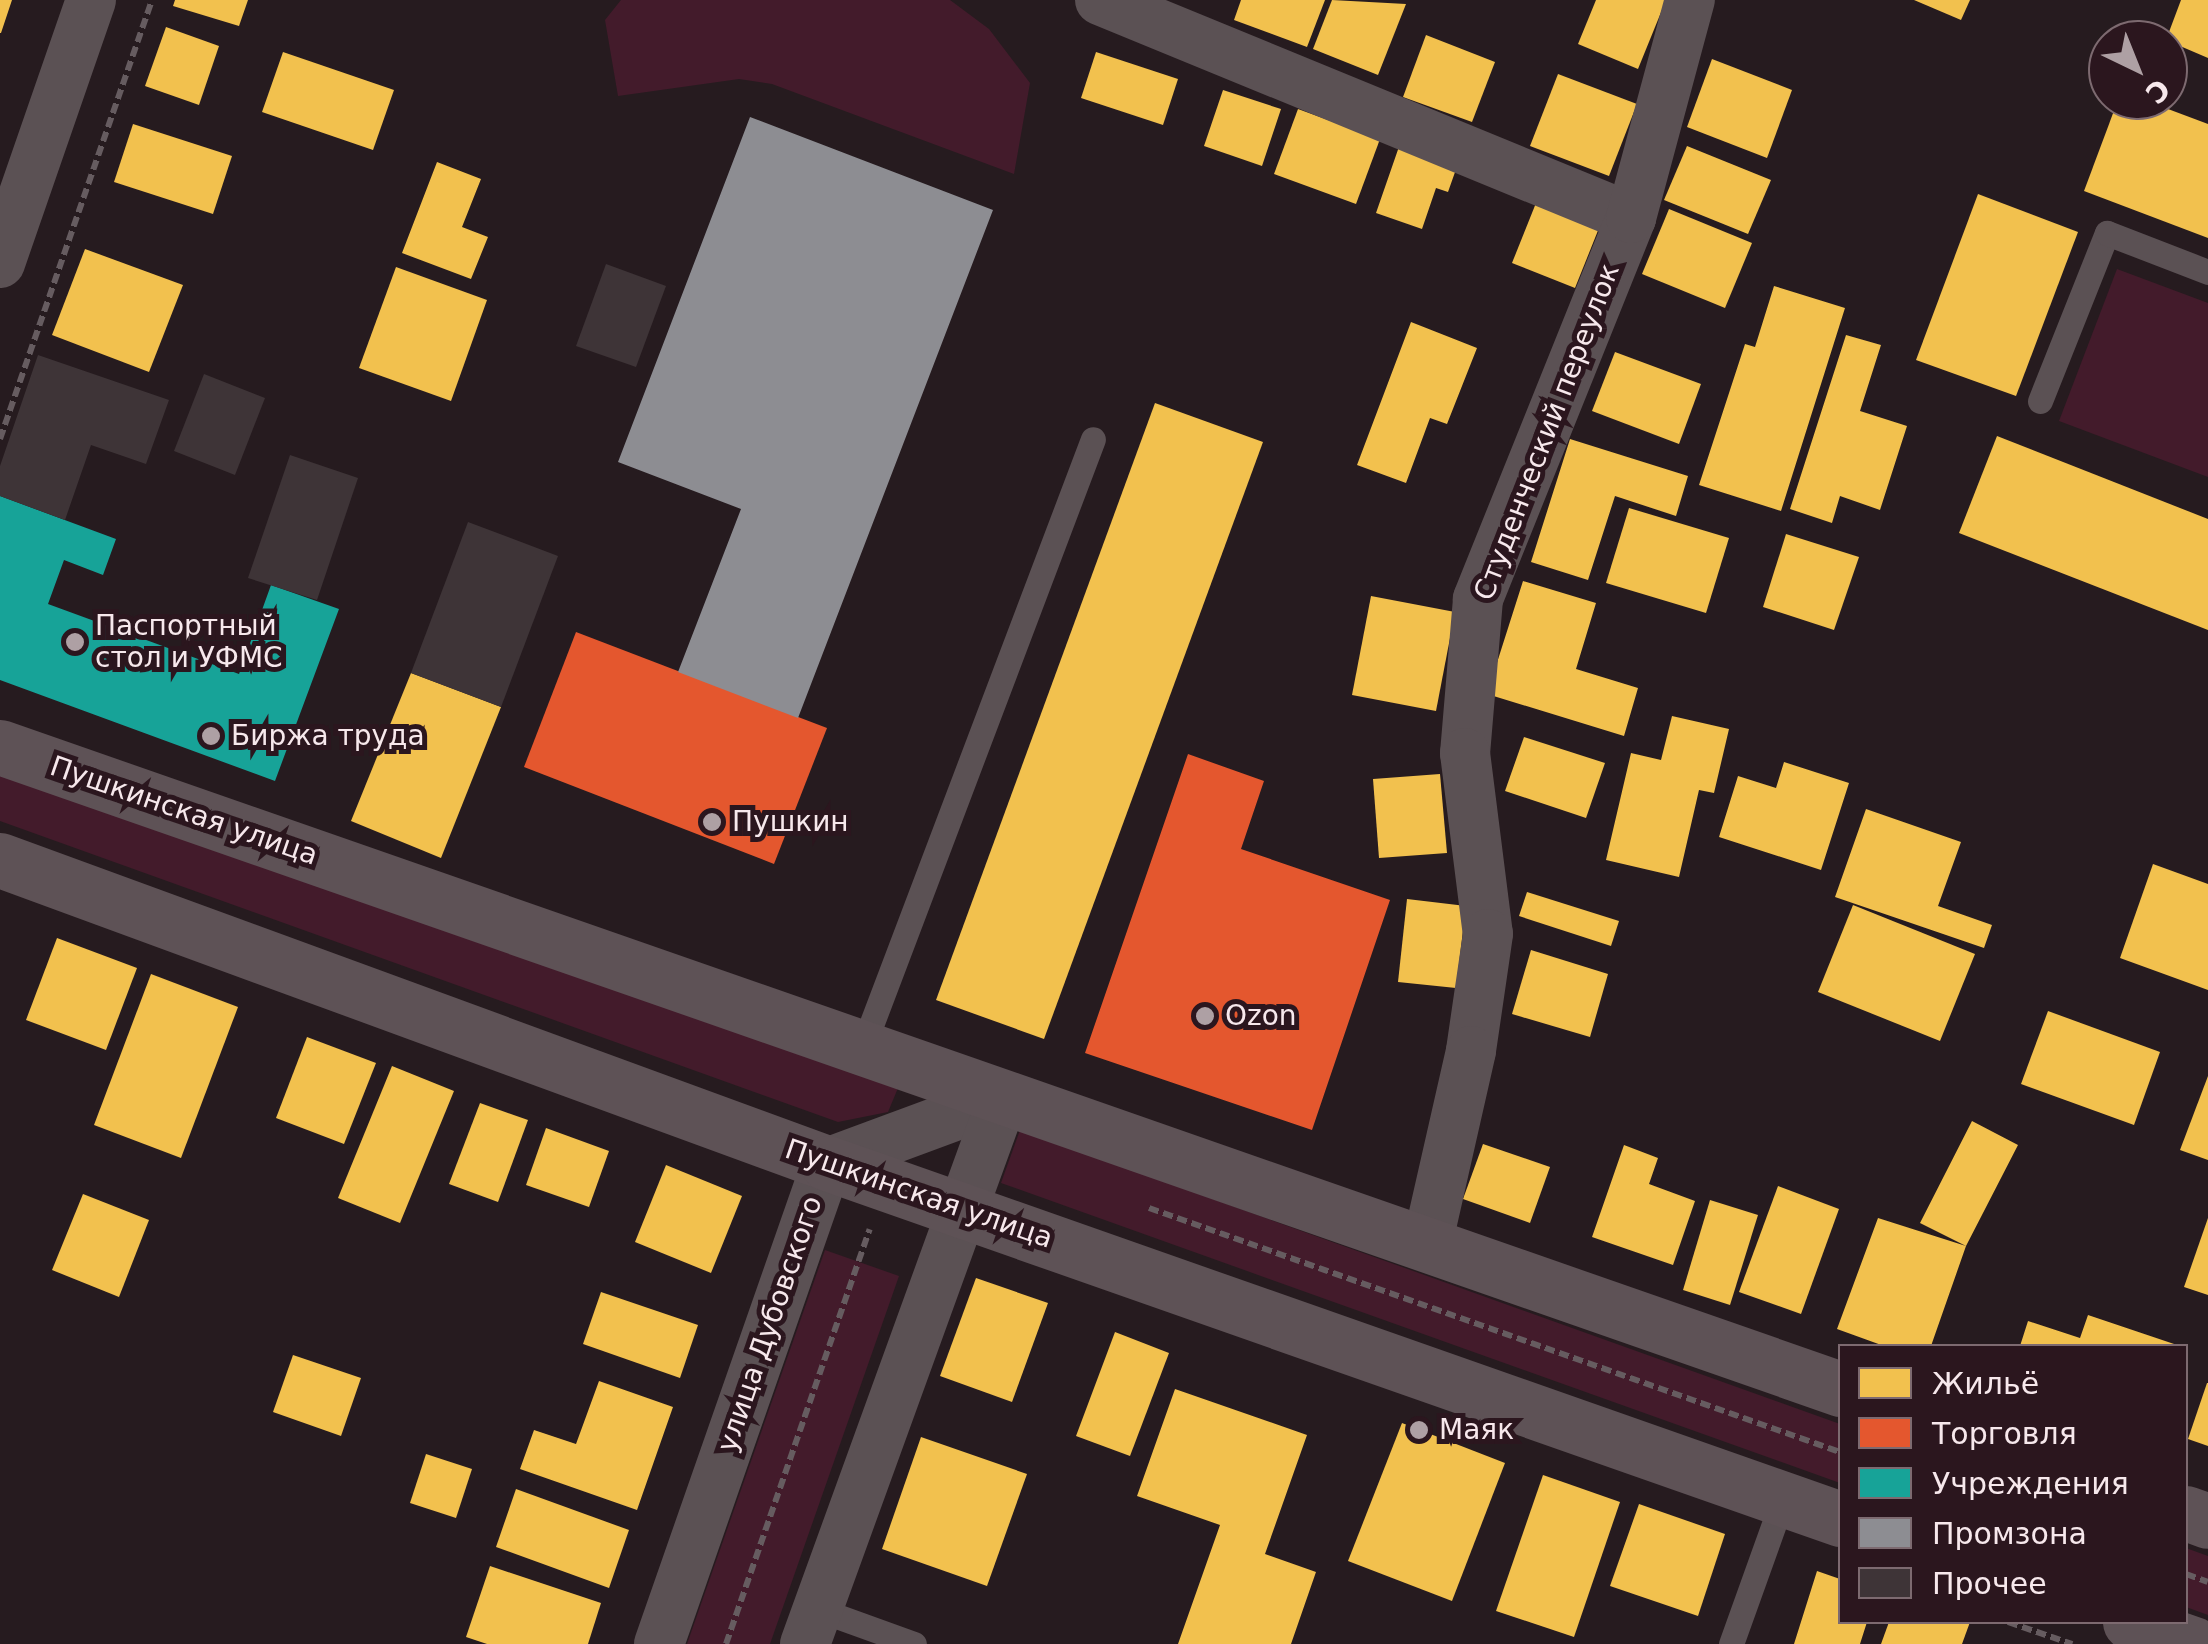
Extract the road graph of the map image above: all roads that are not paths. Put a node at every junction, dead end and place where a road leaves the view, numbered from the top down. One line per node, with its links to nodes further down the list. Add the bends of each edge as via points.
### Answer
1 (91, 0): 5 (street)
2 (1100, 0): 4 (street)
3 (1690, 0): 4 (street, Студенческий переулок)
4 (1631, 218): 15 (street, Студенческий переулок, via 1478,600 1465,753 1488,934 1471,1051)
5 (0, 263)
6 (2208, 272): 7 (lane, via 2106,233)
7 (2040, 401)
8 (1093, 439): 11 (lane)
9 (0, 747): 11 (main road, Пушкинская улица)
10 (0, 860): 13 (main road, Пушкинская улица)
11 (862, 1049): 12 (main road, Пушкинская улица)
12 (1004, 1098): 13 (street, улица Дубовского); 14 (street); 15 (main road, Пушкинская улица)
13 (827, 1163): 14 (main road, Пушкинская улица); 21 (street, улица Дубовского)
14 (961, 1207): 17 (main road, Пушкинская улица); 20 (street)
15 (1428, 1240): 16 (main road, Пушкинская улица)
16 (1838, 1388)
17 (1783, 1499): 18 (main road, Пушкинская улица); 23 (lane)
18 (1838, 1518)
19 (2136, 1624): 24 (main road)
20 (811, 1627): 22 (lane)
21 (659, 1644)
22 (914, 1644)
23 (1731, 1644)
24 (2193, 1644)

